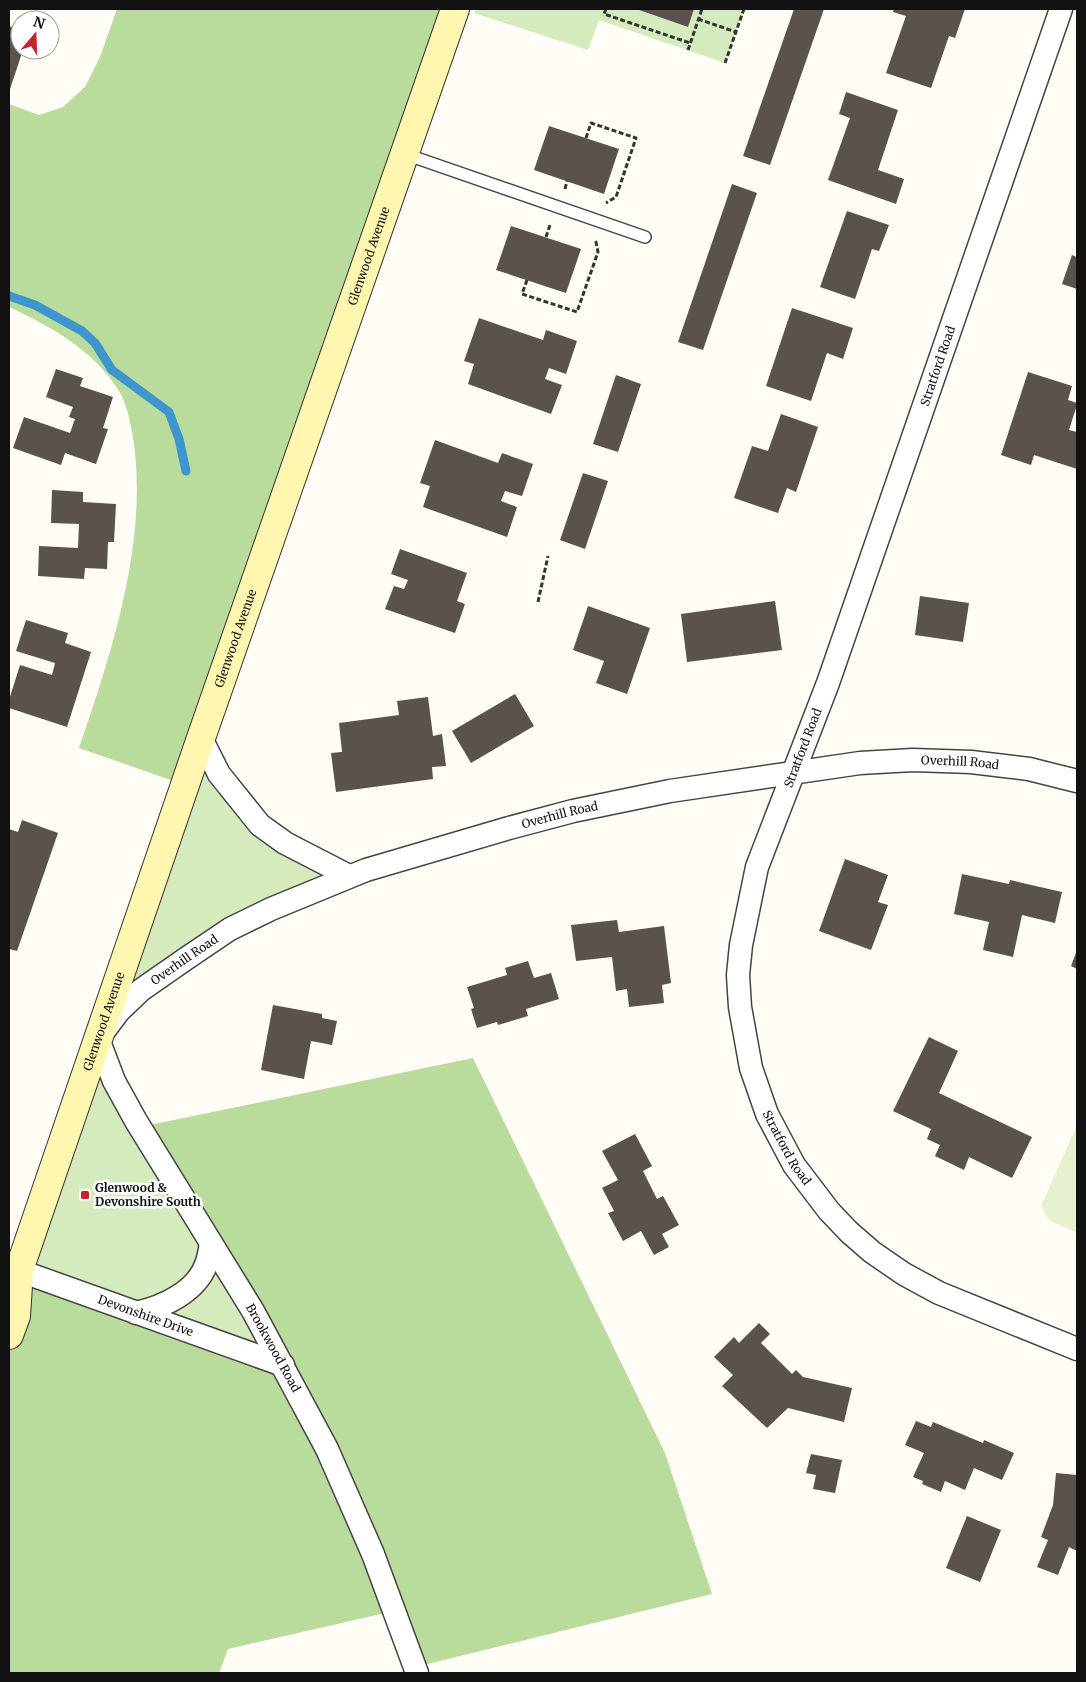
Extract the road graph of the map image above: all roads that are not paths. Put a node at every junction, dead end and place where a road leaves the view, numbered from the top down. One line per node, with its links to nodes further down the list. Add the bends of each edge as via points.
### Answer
1 (455, 9): 3 (street, Glenwood Avenue)
2 (1061, 9): 6 (street, Stratford Road, via 828,683)
3 (405, 154): 4 (lane); 5 (street, Glenwood Avenue)
4 (645, 237)
5 (200, 738): 8 (street, via 220,774 260,826 285,843); 9 (street, Glenwood Avenue)
6 (793, 773): 7 (street, Overhill Road, via 860,763 933,760 1029,769); 8 (street, Overhill Road, via 670,791 574,811 473,837); 14 (street, Stratford Road, via 755,875 738,975 751,1068 779,1140 816,1196 872,1252 939,1293)
7 (1077, 781)
8 (349, 876): 9 (street, Overhill Road, via 230,929 142,990 119,1011)
9 (98, 1039): 10 (street, Brookwood Road, via 114,1082); 11 (street, Glenwood Avenue)
10 (211, 1243): 12 (street, via 207,1264 198,1279 178,1297); 15 (street, Brookwood Road)
11 (12, 1273): 12 (street, Devonshire Drive); 13 (street, Glenwood Avenue, via 16,1316)
12 (136, 1313): 15 (street, Devonshire Drive)
13 (9, 1335)
14 (1077, 1349)
15 (283, 1365): 16 (street, Brookwood Road, via 327,1449 373,1554)
16 (417, 1673)

